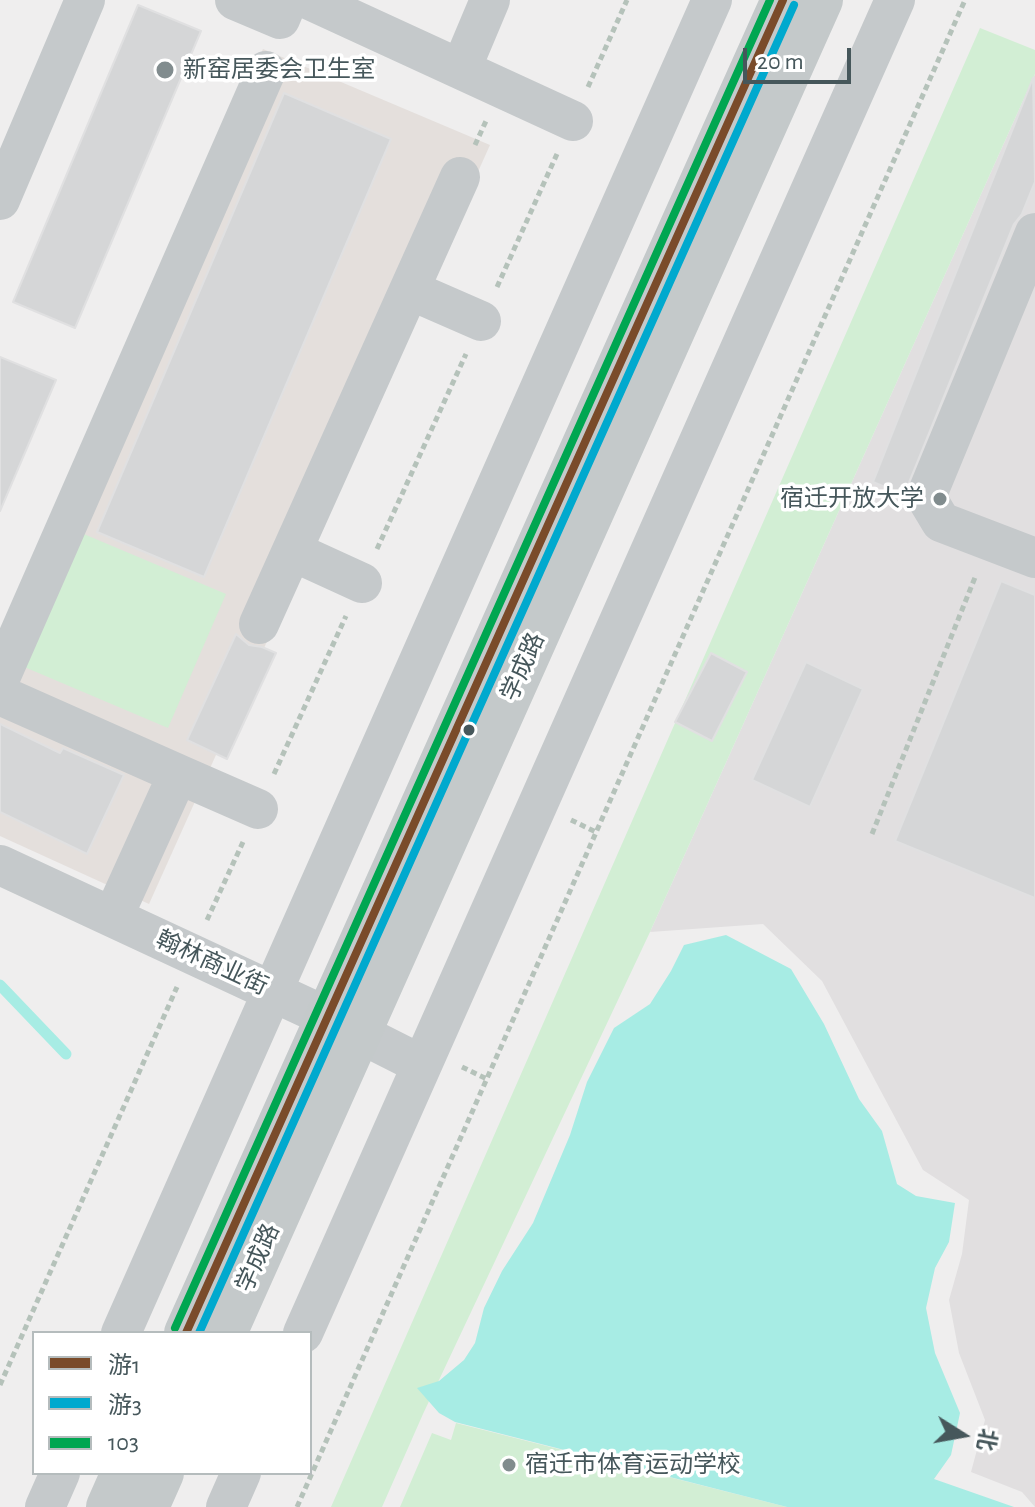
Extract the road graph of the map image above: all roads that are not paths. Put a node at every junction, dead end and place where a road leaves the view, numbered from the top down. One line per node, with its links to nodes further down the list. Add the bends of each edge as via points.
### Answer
1 (85, 0): 14 (street)
2 (235, 0): 3 (street, via 280,19)
3 (288, 0)
4 (310, 0): 10 (street)
5 (490, 0): 10 (street)
6 (712, 0): 28 (street)
7 (783, 0): 29 (main road, 学成路)
8 (821, 0): 29 (main road, 学成路)
9 (895, 0): 30 (street)
10 (461, 69): 12 (street)
11 (266, 71): 22 (street)
12 (573, 121)
13 (460, 177): 16 (street)
14 (0, 199)
15 (1035, 233): 19 (street, via 926,497 941,522)
16 (410, 290): 17 (street); 18 (street)
17 (481, 321)
18 (292, 551): 20 (street); 21 (street)
19 (1035, 558)
20 (362, 583)
21 (259, 624)
22 (0, 678)
23 (0, 695): 24 (street)
24 (178, 774): 25 (street); 27 (street)
25 (258, 809)
26 (0, 865): 27 (street, 翰林商业街)
27 (113, 917): 28 (street, 翰林商业街)
28 (272, 992): 29 (street, 翰林商业街); 31 (street)
29 (343, 1025): 30 (street, 翰林商业街); 32 (main road, 学成路); 33 (main road, 学成路)
30 (422, 1065): 34 (street)
31 (122, 1331)
32 (187, 1331)
33 (226, 1331)
34 (304, 1331)
35 (59, 1475): 39 (street)
36 (122, 1475): 40 (main road)
37 (161, 1475): 41 (main road)
38 (240, 1475): 42 (street)
39 (45, 1507)
40 (108, 1507)
41 (147, 1507)
42 (226, 1507)

